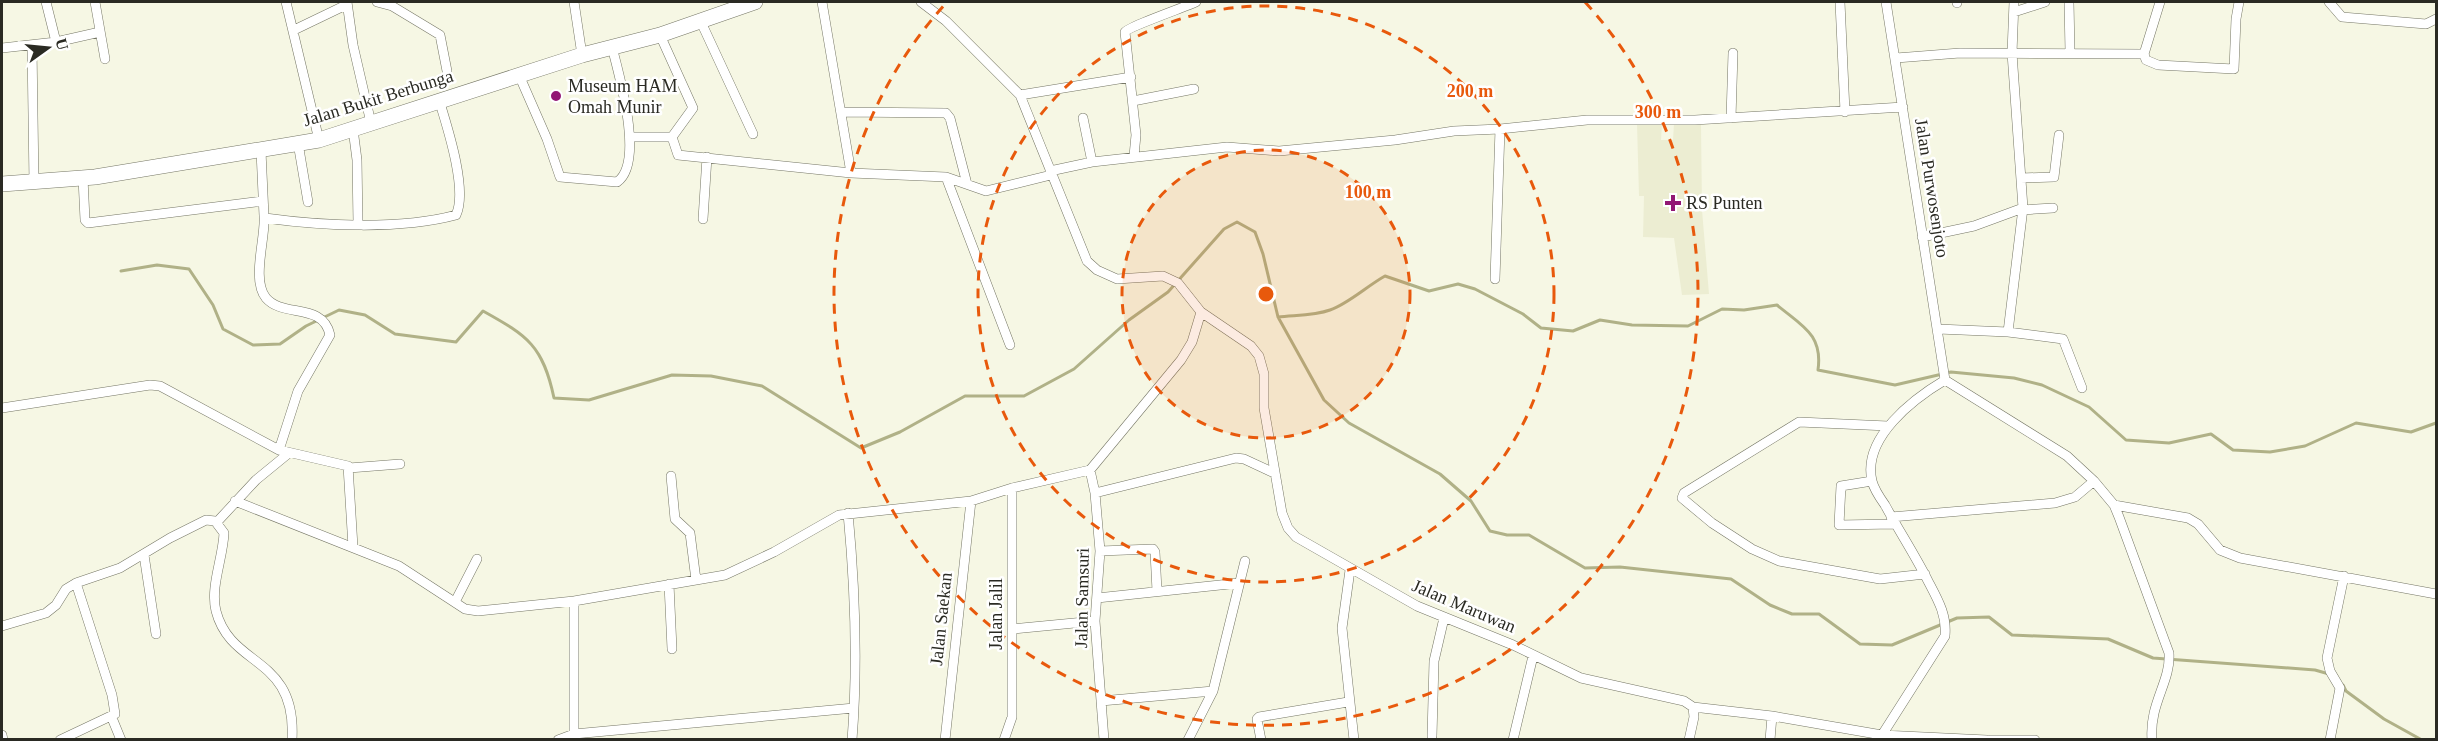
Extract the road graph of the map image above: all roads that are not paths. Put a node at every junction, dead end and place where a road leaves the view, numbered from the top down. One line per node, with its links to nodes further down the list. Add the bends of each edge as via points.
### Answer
1 (46, 2): 26 (street)
2 (95, 2): 24 (street)
3 (286, 2): 23 (street)
4 (377, 2): 18 (street)
5 (574, 2): 34 (street)
6 (755, 2): 19 (main road, Jalan Bukit Berbunga)
7 (822, 2): 45 (street)
8 (921, 2): 41 (street, via 946,21)
9 (1196, 2): 39 (street, via 1128,28 1125,38)
10 (1840, 2): 46 (street)
11 (1886, 2): 35 (street, Jalan Purwosenjoto)
12 (2045, 2): 20 (street)
13 (2069, 2): 30 (street)
14 (2160, 2): 33 (street)
15 (2239, 2): 33 (street, via 2234,69 2158,65 2150,63)
16 (2329, 2): 21 (street, via 2342,17 2426,24)
17 (347, 4): 23 (street); 49 (street)
18 (392, 4): 37 (street, via 442,37)
19 (723, 7): 22 (main road, Jalan Bukit Berbunga)
20 (2014, 7): 32 (street)
21 (2436, 19)
22 (701, 22): 25 (main road, Jalan Bukit Berbunga); 52 (street)
23 (294, 30): 56 (street)
24 (100, 32): 26 (street); 36 (street)
25 (660, 35): 28 (main road, Jalan Bukit Berbunga); 55 (street, via 693,108)
26 (56, 42): 27 (street)
27 (32, 46): 29 (street); 67 (street)
28 (612, 47): 34 (main road, Jalan Bukit Berbunga); 54 (street)
29 (2, 48)
30 (2070, 52): 32 (street); 33 (street)
31 (1733, 53): 48 (street)
32 (2012, 53): 35 (street); 66 (street)
33 (2144, 54)
34 (582, 55): 38 (main road, Jalan Bukit Berbunga)
35 (1896, 58): 44 (street, Jalan Purwosenjoto)
36 (105, 59)
37 (447, 71)
38 (519, 75): 42 (main road, Jalan Bukit Berbunga); 54 (street, via 561,178 619,181 628,158)
39 (1131, 77): 41 (street); 43 (street)
40 (1194, 88): 43 (street)
41 (1020, 95): 63 (street, Jalan Maruwan)
42 (439, 100): 49 (main road, Jalan Bukit Berbunga); 76 (street, via 454,150 458,214 379,225)
43 (1133, 101): 59 (street)
44 (1903, 107): 46 (street); 77 (street, Jalan Purwosenjoto)
45 (842, 112): 62 (street); 69 (street, via 946,113)
46 (1845, 112): 48 (street)
47 (1083, 118): 61 (street)
48 (1731, 118): 51 (street, via 1587,120)
49 (371, 123): 50 (main road, Jalan Bukit Berbunga)
50 (353, 129): 56 (main road, Jalan Bukit Berbunga); 76 (street)
51 (1500, 129): 59 (street, via 1278,151 1227,147); 78 (street)
52 (753, 134)
53 (2059, 135): 66 (street, via 2054,177)
54 (630, 137): 55 (street)
55 (672, 137): 60 (street, via 678,155)
56 (319, 140): 57 (main road, Jalan Bukit Berbunga)
57 (298, 143): 58 (main road, Jalan Bukit Berbunga); 71 (street)
58 (261, 151): 65 (main road, Jalan Bukit Berbunga); 70 (street)
59 (1134, 156): 61 (street)
60 (706, 157): 62 (street); 75 (street)
61 (1092, 162): 63 (street)
62 (851, 173): 64 (street)
63 (1051, 173): 69 (street, via 986,191); 79 (street, Jalan Maruwan, via 1087,261 1117,279 1170,278 1187,291)
64 (946, 177): 69 (street); 82 (street)
65 (83, 178): 67 (main road, Jalan Bukit Berbunga); 70 (street, via 88,223)
66 (2021, 178): 73 (street)
67 (34, 183): 68 (main road, Jalan Bukit Berbunga)
68 (2, 184)
69 (967, 184)
70 (263, 201): 74 (street)
71 (308, 202)
72 (2053, 208): 73 (street)
73 (2022, 209): 77 (street, via 1974,226); 81 (street)
74 (265, 218): 76 (street); 87 (street, via 260,252 264,297 321,319 329,330 329,340 298,391)
75 (703, 219)
76 (358, 224)
77 (1922, 237): 80 (street, Jalan Purwosenjoto)
78 (1495, 279)
79 (1201, 312): 91 (street, via 1192,342 1181,360); 92 (street, Jalan Maruwan, via 1251,346 1262,364)
80 (1938, 329): 81 (street); 83 (street, Jalan Purwosenjoto)
81 (2008, 332): 84 (street, via 2065,340)
82 (1010, 345)
83 (1944, 374): 86 (street); 94 (street, via 2067,456)
84 (2082, 388)
85 (2, 408): 87 (street, via 150,384)
86 (1887, 426): 95 (street, via 1870,466); 110 (street, via 1799,422 1684,493 1682,498 1752,549 1779,561 1880,579)
87 (279, 450): 88 (street)
88 (289, 453): 90 (street); 98 (street)
89 (400, 464): 90 (street)
90 (349, 468): 104 (street)
91 (1090, 470): 96 (street); 97 (street, Jalan Samsuri)
92 (1274, 473): 97 (street, via 1244,459 1232,458); 109 (street, Jalan Maruwan, via 1288,528)
93 (671, 476): 112 (street, via 675,519 690,533)
94 (2094, 481): 100 (street); 102 (street, via 2075,497 2055,503)
95 (1872, 482): 102 (street); 102 (street, via 1841,486 1839,525)
96 (1012, 488): 99 (street); 124 (street, Jalan Jalil)
97 (1095, 493): 105 (street, Jalan Samsuri)
98 (235, 501): 103 (street); 104 (street)
99 (971, 501): 101 (street); 145 (street, Jalan Saekan)
100 (2114, 505): 111 (street, via 2188,518 2220,550 2240,558); 156 (street, via 2169,653 2170,665 2151,717)
101 (848, 513): 112 (street, via 826,521 734,572); 132 (street, via 853,568)
102 (1893, 520): 110 (street)
103 (218, 522): 106 (street, via 206,520); 142 (street, via 224,533 216,612 228,634 277,678 293,713)
104 (353, 547): 120 (street, via 399,566)
105 (1100, 551): 116 (street, via 1153,549); 118 (street, Jalan Samsuri)
106 (144, 555): 113 (street); 125 (street)
107 (477, 559): 120 (street)
108 (1245, 561): 114 (street)
109 (1350, 570): 121 (street, Jalan Maruwan); 130 (street, via 1342,628)
110 (1924, 574): 138 (street, via 1942,608 1945,636)
111 (2344, 576): 117 (street); 157 (street, via 2328,658 2340,688)
112 (696, 580): 115 (street)
113 (76, 583): 123 (street, via 46,613); 134 (street, via 115,707)
114 (1239, 583): 116 (street); 128 (street)
115 (669, 584): 119 (street); 126 (street)
116 (1157, 591): 118 (street)
117 (2436, 594)
118 (1097, 598): 122 (street, Jalan Samsuri)
119 (574, 601): 120 (street, via 478,611); 135 (street)
120 (455, 602)
121 (1444, 618): 127 (street, Jalan Maruwan); 137 (street, via 1434,661)
122 (1095, 621): 124 (street); 129 (street, Jalan Samsuri)
123 (2, 626)
124 (1012, 629): 146 (street, Jalan Jalil, via 1011,724)
125 (156, 634)
126 (672, 649)
127 (1533, 656): 131 (street, Jalan Maruwan, via 1581,678 1684,701); 151 (street)
128 (1213, 691): 129 (street); 148 (street)
129 (1101, 701): 147 (street, Jalan Samsuri)
130 (1348, 702): 149 (street, via 1259,717); 150 (street)
131 (1693, 707): 133 (street, Jalan Maruwan); 152 (street)
132 (854, 708): 135 (street); 144 (street)
133 (1772, 716): 138 (street, Jalan Maruwan); 153 (street)
134 (112, 718): 140 (street); 141 (street)
135 (574, 734): 143 (street)
136 (2, 735): 139 (street)
137 (1432, 736)
138 (1881, 737): 154 (street, Jalan Maruwan)
139 (3, 740)
140 (60, 740)
141 (121, 740)
142 (292, 740)
143 (558, 740)
144 (852, 740)
145 (945, 740)
146 (1004, 740)
147 (1104, 740)
148 (1188, 740)
149 (1261, 740)
150 (1354, 740)
151 (1513, 740)
152 (1689, 740)
153 (1770, 740)
154 (1988, 740): 155 (street, Jalan Maruwan)
155 (2035, 740)
156 (2152, 740)
157 (2330, 740)

